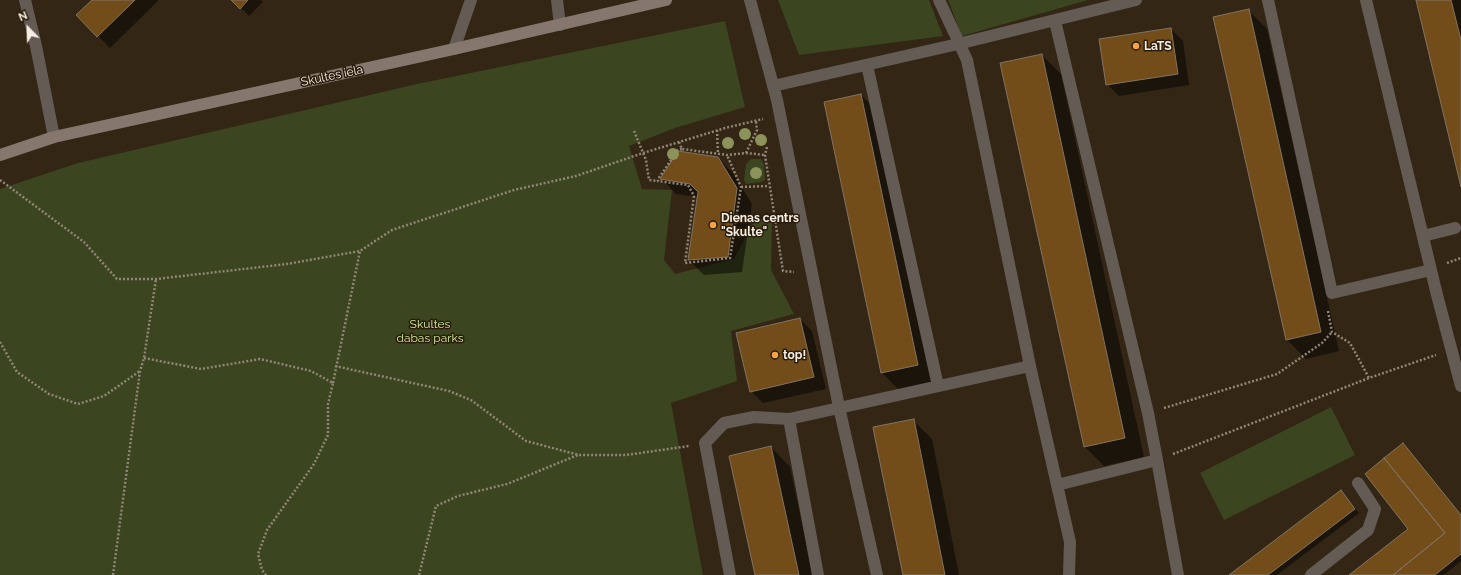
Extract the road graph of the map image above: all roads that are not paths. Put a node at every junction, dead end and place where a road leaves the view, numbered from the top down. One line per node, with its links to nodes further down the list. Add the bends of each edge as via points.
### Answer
1 (25, 0): 16 (street)
2 (471, 0): 13 (street)
3 (557, 0): 11 (street)
4 (666, 0): 11 (main road, Skultes iela)
5 (750, 0): 15 (street)
6 (939, 0): 12 (street)
7 (1136, 0): 10 (street)
8 (1268, 0): 20 (street, via 1332,294)
9 (1366, 0): 19 (street)
10 (1055, 21): 12 (street); 26 (street)
11 (560, 25): 13 (main road, Skultes iela)
12 (958, 44): 14 (street); 21 (street, via 967,60)
13 (454, 49): 16 (main road, Skultes iela)
14 (867, 65): 15 (street); 22 (street)
15 (773, 86): 24 (street)
16 (54, 137): 17 (main road, Skultes iela)
17 (0, 155)
18 (1456, 228): 19 (street)
19 (1423, 236): 20 (street)
20 (1431, 270): 23 (street)
21 (1030, 366): 22 (street); 28 (street)
22 (938, 386): 24 (street)
23 (1461, 386)
24 (839, 407): 25 (street); 31 (street)
25 (789, 420): 29 (street, via 754,417 724,423 705,443); 30 (street)
26 (1157, 460): 28 (street); 33 (street)
27 (1358, 483): 34 (street, via 1375,509 1368,530)
28 (1057, 485): 32 (street, via 1070,542)
29 (730, 575)
30 (818, 575)
31 (877, 575)
32 (1069, 575)
33 (1178, 575)
34 (1311, 575)

